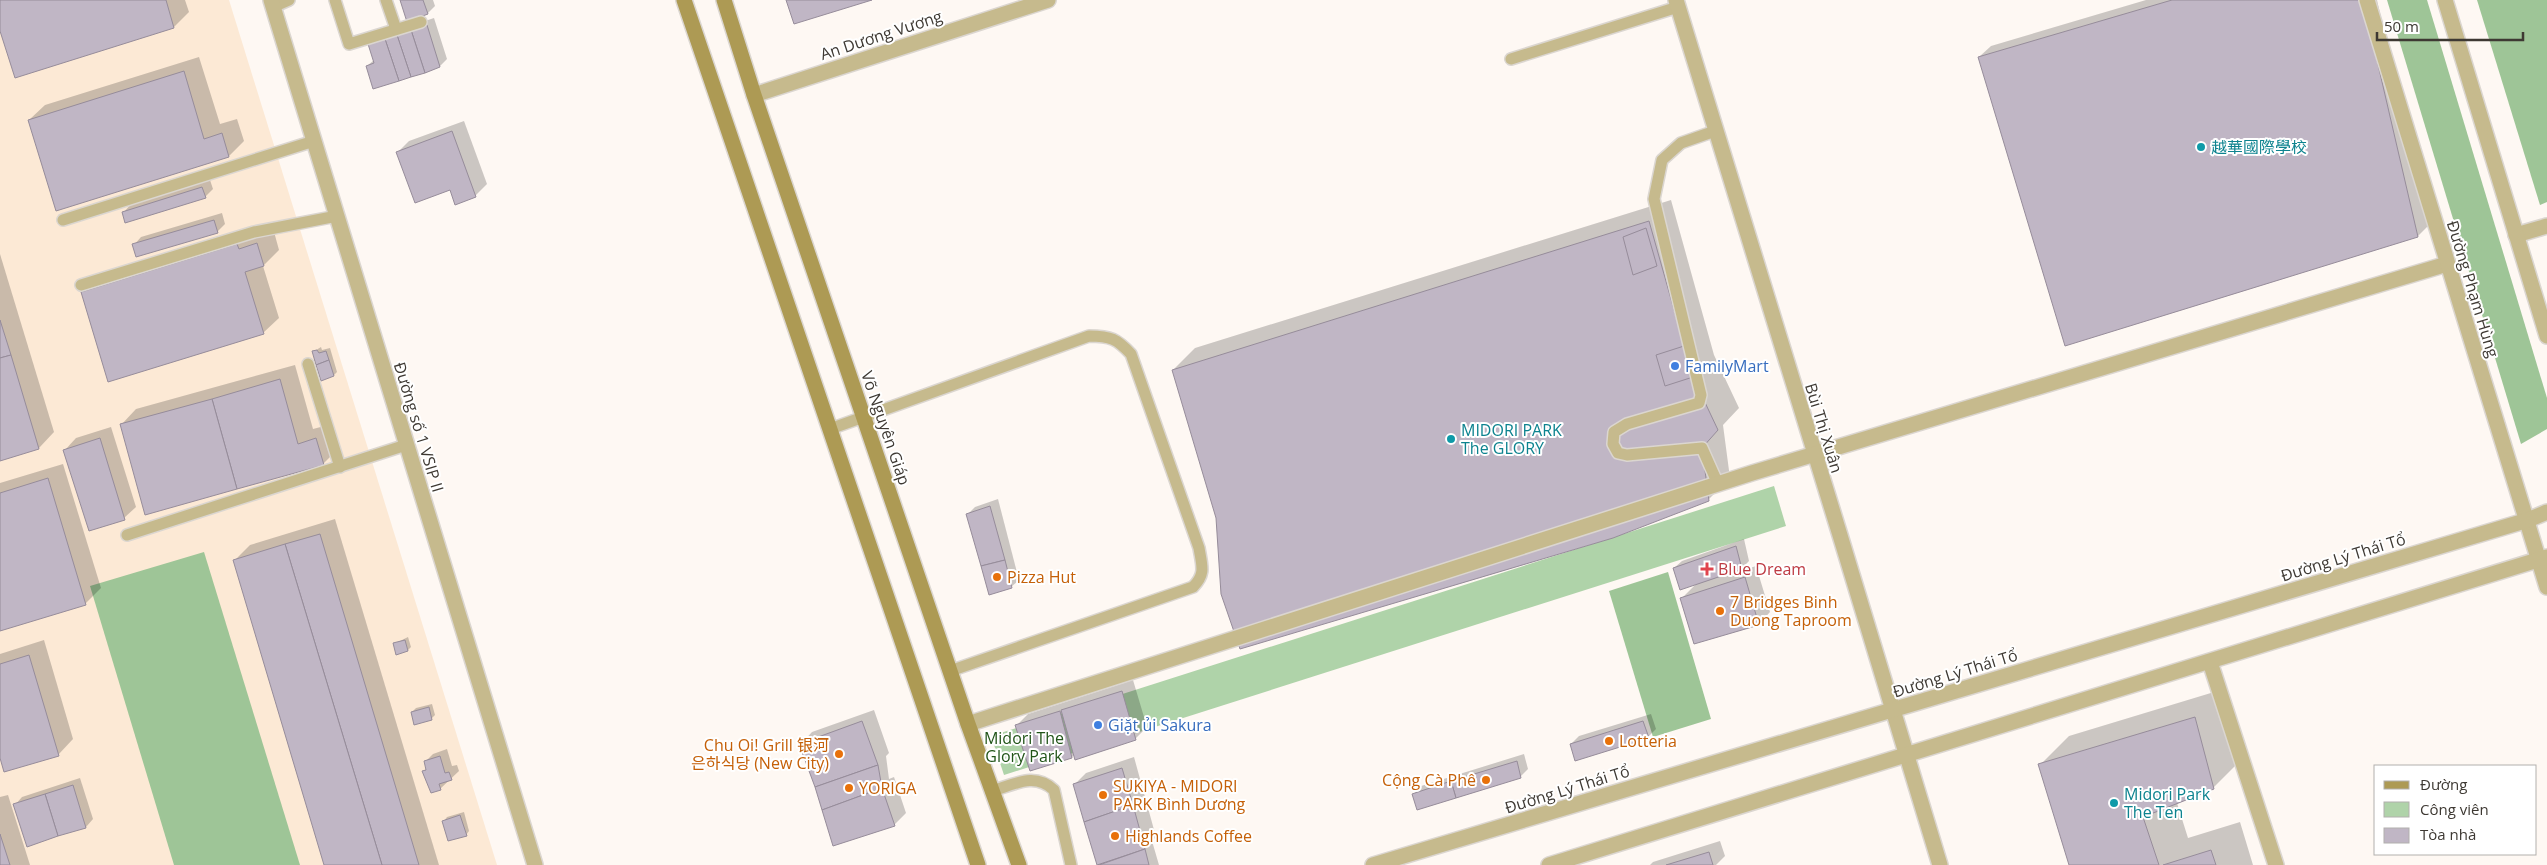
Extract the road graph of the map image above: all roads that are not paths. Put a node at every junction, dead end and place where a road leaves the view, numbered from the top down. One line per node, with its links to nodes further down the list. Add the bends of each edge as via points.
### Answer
1 (288, 0): 9 (lane)
2 (335, 0): 12 (lane, via 349,44)
3 (386, 0): 12 (lane)
4 (684, 0): 26 (main road)
5 (724, 0): 14 (main road, Võ Nguyên Giáp)
6 (2367, 0): 21 (street, Đường Phạm Hùng)
7 (2445, 0): 20 (street)
8 (1043, 1): 14 (street, An Dương Vương)
9 (272, 3): 16 (street, Đường số 1 VSIP II)
10 (1677, 3): 13 (lane); 15 (street, Bùi Thị Xuân)
11 (421, 22): 12 (lane)
12 (396, 29)
13 (1511, 59)
14 (754, 95): 25 (main road, Võ Nguyên Giáp)
15 (1715, 130): 28 (street, Bùi Thị Xuân); 30 (lane, via 1681,143 1662,160 1654,199 1701,395 1699,403 1627,424 1614,432 1613,444 1618,454 1627,455 1702,448)
16 (314, 141): 17 (street, Đường số 1 VSIP II); 18 (lane)
17 (337, 216): 22 (lane, via 254,232); 27 (street, Đường số 1 VSIP II)
18 (63, 220)
19 (2547, 226): 20 (street)
20 (2516, 235): 23 (street)
21 (2447, 264): 28 (street); 32 (street, Đường Phạm Hùng)
22 (81, 285)
23 (2547, 336)
24 (308, 364): 29 (lane)
25 (864, 417): 26 (lane); 37 (main road, Võ Nguyên Giáp); 37 (lane, via 1090,336 1119,341 1131,354 1199,548 1201,578 1193,587)
26 (830, 429): 45 (main road)
27 (406, 445): 29 (lane); 44 (street, Đường số 1 VSIP II)
28 (1814, 454): 30 (street); 38 (street, Bùi Thị Xuân)
29 (340, 467): 33 (lane)
30 (1718, 484): 39 (street)
31 (2547, 512): 32 (street, Đường Lý Thái Tổ)
32 (2528, 520): 34 (street, Đường Phạm Hùng); 38 (street, Đường Lý Thái Tổ)
33 (128, 534)
34 (2543, 559): 35 (street, Đường Phạm Hùng); 36 (street)
35 (2547, 587)
36 (2210, 662): 40 (street); 49 (street)
37 (950, 671): 39 (main road, Võ Nguyên Giáp)
38 (1895, 709): 40 (street, Bùi Thị Xuân); 48 (street, Đường Lý Thái Tổ)
39 (968, 724): 41 (main road, Võ Nguyên Giáp)
40 (1907, 755): 42 (street); 43 (street, Bùi Thị Xuân)
41 (992, 791): 46 (main road, Võ Nguyên Giáp); 47 (lane, via 1035,779 1046,782 1054,790)
42 (1556, 864)
43 (1935, 864)
44 (535, 865)
45 (978, 865)
46 (1019, 865)
47 (1071, 865)
48 (1373, 865)
49 (2276, 865)

